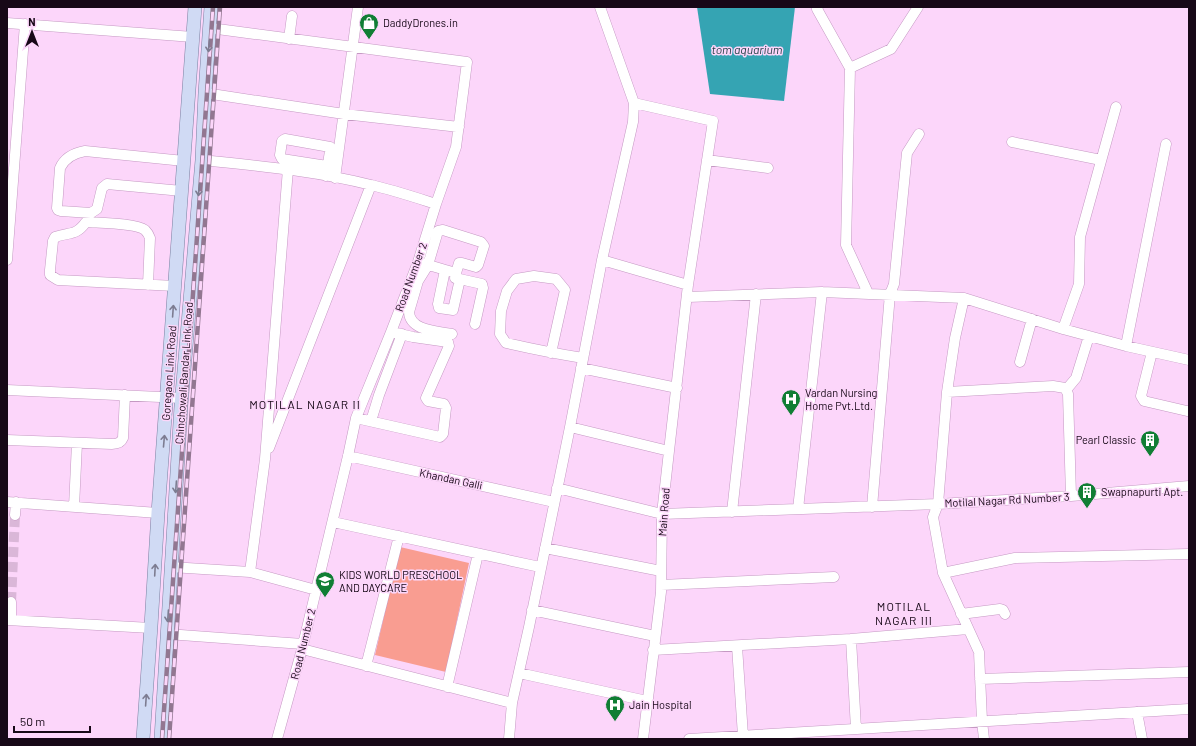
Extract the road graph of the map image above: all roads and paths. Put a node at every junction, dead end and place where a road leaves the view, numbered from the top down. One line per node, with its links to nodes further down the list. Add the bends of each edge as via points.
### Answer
1 (195, 7): 11 (main road, Goregaon Link Road)
2 (211, 7): 10 (main road, Chinchowali Bandar Link Road)
3 (358, 7): 13 (street)
4 (600, 7): 16 (street)
5 (818, 7): 14 (street)
6 (918, 7): 14 (street, via 891,49)
7 (292, 16): 12 (street)
8 (7, 23): 9 (street)
9 (25, 24): 11 (street); 33 (street)
10 (210, 28): 12 (street, Road Number 2); 15 (main road, Chinchowali Bandar Link Road, one-way to 15)
11 (193, 37): 26 (main road, Goregaon Link Road)
12 (289, 39): 13 (street, Road Number 2)
13 (353, 47): 18 (street); 19 (street, Road Number 2, via 467,62)
14 (850, 68): 42 (street, via 846,246)
15 (205, 93): 18 (street); 23 (main road, Chinchowali Bandar Link Road)
16 (634, 103): 24 (street, Main Road, via 713,121); 34 (street, via 633,122)
17 (1116, 107): 25 (street)
18 (344, 114): 19 (street); 29 (street)
19 (459, 127): 32 (street, Road Number 2, via 456,147)
20 (919, 134): 44 (street, via 907,153 894,284)
21 (1012, 142): 25 (street)
22 (1166, 144): 54 (street)
23 (202, 160): 28 (street); 66 (main road, Chinchowali Bandar Link Road, one-way to 66)
24 (707, 160): 27 (street); 39 (street, Main Road)
25 (1101, 160): 49 (street, via 1080,237 1079,284)
26 (184, 161): 31 (main road, Goregaon Link Road); 31 (street, via 80,152 69,157 60,168 57,208 61,211 91,213 97,209 102,188 107,184)
27 (768, 168)
28 (288, 169): 29 (street); 75 (street)
29 (329, 173): 29 (street, via 330,147 285,139 282,141 282,160); 30 (street)
30 (371, 184): 32 (street); 75 (street)
31 (182, 191): 40 (main road, Goregaon Link Road)
32 (436, 204): 35 (street, Road Number 2)
33 (7, 260)
34 (602, 260): 39 (street); 59 (street)
35 (423, 264): 36 (street); 37 (street, via 438,231 443,230 481,242 484,246 478,266 459,263); 50 (street, Road Number 2); 52 (street, via 409,312 410,317 413,323 423,328)
36 (445, 270): 37 (street); 37 (street, via 439,308 453,310)
37 (458, 276): 48 (street, via 482,284)
38 (148, 285): 38 (street, via 58,280 50,275 53,241 55,237 75,233 86,222 134,226 145,230 150,238); 40 (street)
39 (688, 285): 45 (street, Main Road)
40 (175, 286): 65 (main road, Goregaon Link Road, one-way to 40)
41 (822, 292): 42 (street); 43 (street); 84 (street)
42 (868, 293): 44 (street)
43 (756, 294): 45 (street); 85 (street)
44 (890, 294): 46 (street); 83 (street)
45 (688, 297): 60 (street, Main Road)
46 (964, 298): 47 (street); 63 (street, Motilal Nagar Rd Number 3)
47 (1032, 319): 49 (street); 58 (street)
48 (475, 324)
49 (1063, 329): 53 (street)
50 (391, 332): 51 (street); 68 (street, Road Number 2)
51 (402, 334): 69 (street); 69 (street, via 448,342 449,346 426,398 428,401 444,404 446,408 442,434 440,437)
52 (452, 334)
53 (1089, 336): 54 (street); 62 (street, via 1076,378)
54 (1126, 346): 56 (street)
55 (551, 352): 55 (street, via 506,343 500,334 501,311 507,290 516,279 534,276 556,279 565,290); 59 (street)
56 (1152, 352): 57 (street); 67 (street, via 1141,396 1144,401)
57 (1189, 360)
58 (1020, 362)
59 (582, 363): 60 (street); 70 (street)
60 (677, 388): 73 (street, Main Road)
61 (7, 390): 64 (street)
62 (1066, 390): 63 (street, via 1053,386); 78 (street)
63 (947, 392): 81 (street, Motilal Nagar Rd Number 3)
64 (125, 395): 65 (street); 72 (street, via 122,441 112,444)
65 (167, 397): 66 (street); 86 (main road, Goregaon Link Road, one-way to 65)
66 (182, 398): 94 (main road, Chinchowali Bandar Link Road, one-way to 94)
67 (1189, 411)
68 (356, 418): 69 (street); 74 (street, Road Number 2)
69 (372, 421)
70 (570, 427): 73 (street); 77 (street)
71 (7, 440): 72 (street)
72 (77, 443): 82 (street)
73 (669, 451): 87 (street, Main Road)
74 (348, 456): 80 (street, Khandan Galli); 89 (street, Road Number 2)
75 (265, 459): 97 (street)
76 (1189, 486): 78 (street, Motilal Nagar Rd Number 3)
77 (557, 488): 80 (street); 87 (street)
78 (1071, 496): 81 (street, Motilal Nagar Rd Number 3)
79 (11, 502): 82 (street); 88 (street)
80 (554, 502): 91 (street)
81 (938, 504): 83 (street); 98 (street, via 933,517)
82 (74, 507): 86 (street)
83 (872, 507): 84 (street)
84 (798, 509): 85 (street)
85 (732, 512): 87 (street)
86 (158, 513): 107 (main road, Goregaon Link Road, one-way to 86)
87 (662, 514): 96 (street, Main Road)
88 (15, 516)
89 (332, 522): 90 (street); 101 (street, Road Number 2)
90 (399, 536): 92 (street); 115 (street)
91 (545, 548): 95 (street); 96 (street)
92 (478, 554): 95 (street); 119 (street)
93 (1189, 554): 98 (street, via 1015,558)
94 (171, 567): 97 (street); 109 (main road, Chinchowali Bandar Link Road, one-way to 109)
95 (540, 567): 103 (street)
96 (661, 571): 100 (street, Main Road)
97 (250, 572): 101 (street)
98 (943, 573): 104 (street)
99 (834, 578): 100 (street)
100 (661, 585): 110 (street, Main Road)
101 (316, 590): 113 (street, Road Number 2)
102 (12, 602): 106 (street)
103 (532, 610): 110 (street); 117 (street)
104 (961, 614): 105 (street, via 1000,609); 108 (street)
105 (1005, 614)
106 (9, 620): 107 (street)
107 (151, 628): 127 (main road, Goregaon Link Road, one-way to 107)
108 (968, 629): 111 (street); 118 (street, via 979,652)
109 (167, 634): 113 (street); 128 (main road, Chinchowali Bandar Link Road)
110 (655, 636): 114 (street, Main Road)
111 (851, 639): 112 (street); 125 (street)
112 (737, 646): 114 (street); 126 (street)
113 (303, 647): 115 (street); 129 (street, Road Number 2)
114 (653, 650): 120 (street, Main Road)
115 (366, 666): 119 (street)
116 (1189, 672): 118 (street)
117 (519, 673): 120 (street); 121 (street)
118 (980, 679): 124 (street)
119 (447, 687): 121 (street)
120 (647, 702): 131 (street, Main Road)
121 (512, 703): 130 (street)
122 (1189, 709): 123 (street)
123 (1138, 712): 124 (street); 134 (street)
124 (982, 721): 125 (street); 133 (street)
125 (856, 729): 126 (street)
126 (743, 736): 132 (street)
127 (143, 739)
128 (161, 739)
129 (277, 739)
130 (509, 739)
131 (643, 739)
132 (689, 739)
133 (984, 739)
134 (1142, 739)

